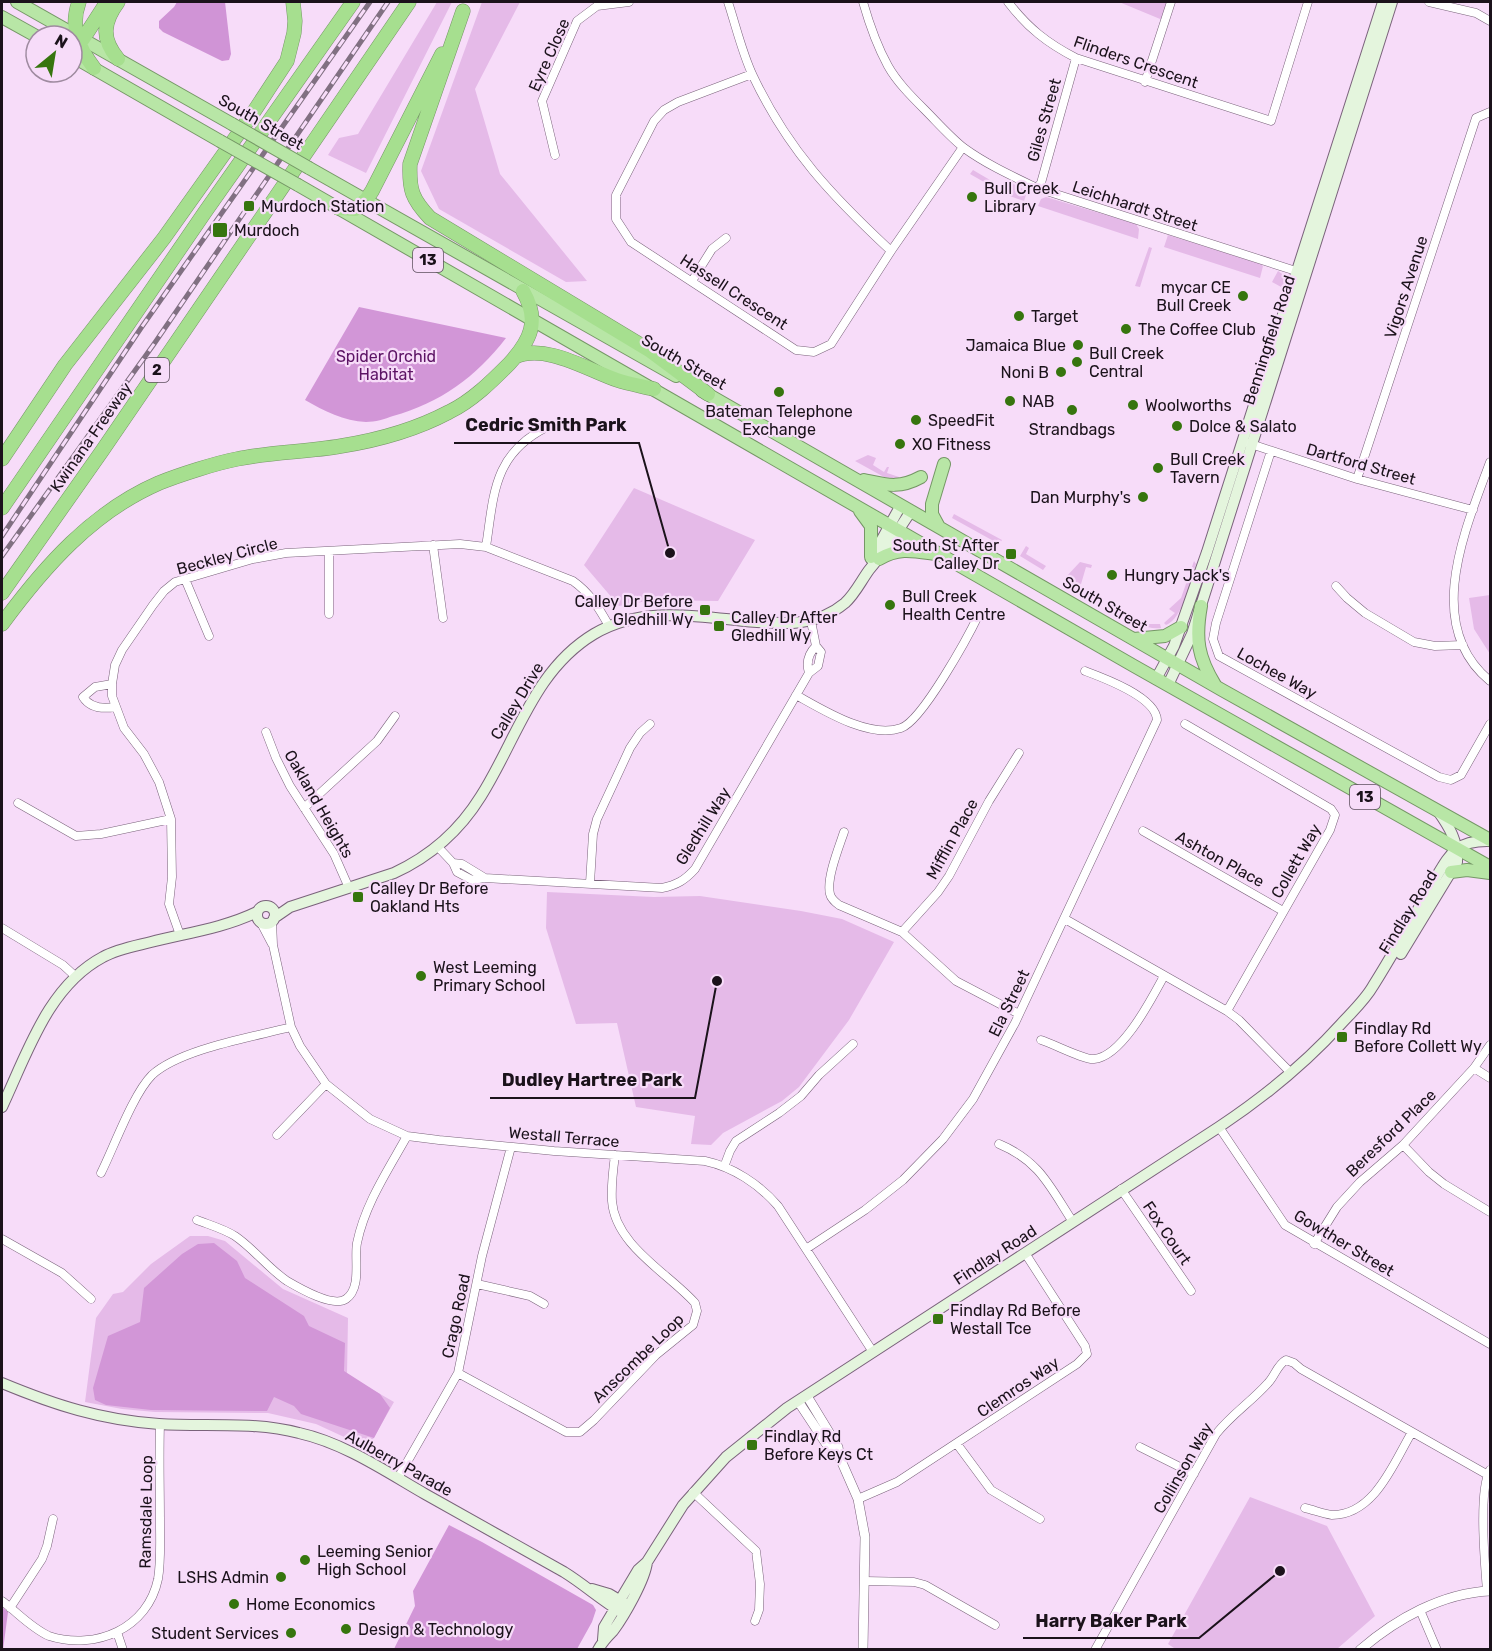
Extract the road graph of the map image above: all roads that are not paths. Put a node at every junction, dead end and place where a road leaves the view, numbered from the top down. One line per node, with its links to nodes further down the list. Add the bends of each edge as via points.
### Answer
1 (17, 2): 21 (highway, South Street / 13)
2 (80, 2): 22 (highway)
3 (107, 2): 24 (highway)
4 (118, 2): 28 (highway, via 105,32)
5 (293, 2): 53 (highway, via 294,33 287,61 164,238 65,364)
6 (353, 2): 60 (highway, Kwinana Freeway)
7 (409, 2): 72 (highway, Kwinana Freeway / 2)
8 (628, 2): 17 (street, Eyre Close)
9 (728, 2): 31 (street)
10 (863, 2): 34 (street, Leichhardt Street, via 888,67)
11 (1008, 2): 27 (street, Flinders Crescent, via 1025,24)
12 (1171, 2): 32 (street)
13 (1308, 2): 32 (street, Flinders Crescent, via 1271,121)
14 (1383, 2): 41 (main road, Benningfield Road)
15 (1392, 2): 41 (main road, Benningfield Road)
16 (1429, 2): 20 (street, via 1476,13)
17 (597, 4): 35 (street, Eyre Close, via 577,21 542,101)
18 (465, 6): 37 (highway); 47 (highway, via 410,164 409,184 417,205 430,219 649,350)
19 (2, 17): 23 (highway)
20 (1491, 21)
21 (52, 24)
22 (77, 24)
23 (24, 29)
24 (84, 31)
25 (84, 43): 28 (highway, South Street / 13)
26 (84, 55): 30 (highway)
27 (1076, 58): 32 (street, Flinders Crescent); 36 (street, Giles Street)
28 (118, 59): 37 (highway, South Street / 13, bridge)
29 (84, 63): 30 (highway, 13)
30 (94, 68): 38 (highway, 13, bridge)
31 (752, 74): 40 (street, via 802,158 841,204); 42 (street, Hassell Crescent, via 664,110 654,121 616,195 616,219 631,242)
32 (1145, 82)
33 (1491, 112): 58 (street, Vigors Avenue, via 1476,118)
34 (963, 147): 36 (street, Leichhardt Street); 40 (street, Hassell Crescent)
35 (555, 155)
36 (1037, 188): 41 (street, Leichhardt Street)
37 (366, 201): 38 (highway, via 355,209); 43 (highway, South Street / 13)
38 (338, 208): 44 (highway, 13)
39 (726, 238): 42 (street, via 712,249)
40 (891, 251): 42 (street, Hassell Crescent, via 831,344 814,352 796,350)
41 (1302, 273): 50 (main road, Benningfield Road)
42 (692, 281)
43 (523, 291): 44 (highway, via 530,303); 47 (highway, South Street / 13)
44 (532, 321): 45 (highway, via 532,330); 46 (highway, 13)
45 (515, 357): 46 (highway, via 525,352 548,355 619,381); 78 (highway, via 451,412 405,432 342,446 237,459 137,494 89,526 55,557)
46 (654, 389): 51 (highway, 13)
47 (708, 394): 48 (highway, South Street / 13)
48 (763, 426): 51 (highway, via 752,434); 57 (highway, South Street / 13)
49 (547, 427): 66 (street, via 528,436 505,463 493,500)
50 (1247, 442): 52 (street, Dartford Street); 73 (main road, Benningfield Road); 80 (main road, Benningfield Road)
51 (753, 446): 59 (highway, 13)
52 (1271, 451): 58 (street, Dartford Street); 98 (street, Lochee Way, via 1216,623 1213,639 1219,656 1439,777 1451,780 1461,775)
53 (2, 459)
54 (1491, 462): 62 (street)
55 (944, 464): 64 (highway, via 932,504)
56 (921, 477): 57 (highway, via 901,485)
57 (854, 478): 61 (highway, South Street / 13)
58 (1357, 479): 62 (street, Dartford Street)
59 (853, 504): 63 (highway, 13); 69 (highway, via 869,522)
60 (2, 508)
61 (906, 508): 63 (main road, Calley Drive); 64 (highway, South Street / 13)
62 (1473, 510): 83 (street, via 1455,569 1453,610)
63 (894, 527): 68 (highway, 13); 69 (main road, Calley Drive)
64 (939, 527): 82 (highway, South Street / 13)
65 (433, 545): 66 (street, Beckley Circle); 67 (street, Beckley Circle); 76 (street)
66 (486, 547): 79 (street, Beckley Circle, via 573,581 585,589)
67 (330, 551): 70 (street, Beckley Circle, via 286,553); 74 (street)
68 (942, 555): 69 (highway, via 910,549); 88 (highway, 13)
69 (875, 558): 77 (main road, Calley Drive, via 844,603)
70 (185, 579): 81 (street); 90 (street, Beckley Circle, via 170,586 153,605 122,650)
71 (1336, 586): 83 (street, via 1365,613 1414,642)
72 (2, 593)
73 (1201, 606): 85 (main road, Benningfield Road, via 1189,641); 92 (highway, via 1198,645 1203,664)
74 (329, 614)
75 (980, 614): 93 (street, via 914,719 899,729 858,725)
76 (443, 618)
77 (811, 621): 79 (main road, Calley Drive, via 776,624 661,614); 84 (street, Gledhill Way)
78 (2, 624)
79 (609, 626): 108 (main road, Calley Drive, via 575,646 547,676 482,795)
80 (1181, 627): 82 (highway, via 1165,636); 85 (main road, Benningfield Road)
81 (209, 636)
82 (1134, 639): 85 (highway, South Street / 13)
83 (1463, 645): 89 (street)
84 (816, 646): 87 (street, Gledhill Way, via 809,655); 87 (street, Gledhill Way, via 821,652 820,661)
85 (1173, 661): 88 (main road, Benningfield Road); 91 (main road, Benningfield Road); 92 (highway, South Street / 13)
86 (1085, 671): 118 (street, Ela Street, via 1150,705 1157,720)
87 (809, 674): 93 (street, Gledhill Way)
88 (1156, 679): 91 (highway, 13)
89 (1491, 681)
90 (112, 684): 94 (street, Beckley Circle); 94 (street, via 95,687 83,697 94,706)
91 (1168, 685): 109 (highway, 13)
92 (1216, 686): 103 (highway, South Street / 13)
93 (796, 695): 113 (street, Gledhill Way, via 687,878 662,888)
94 (115, 707): 104 (street, Beckley Circle, via 159,782)
95 (394, 716): 102 (street, via 377,741)
96 (650, 724): 113 (street, via 630,748 597,819)
97 (1185, 724): 116 (street, Collett Way, via 1334,811 1333,824)
98 (1491, 724)
99 (266, 732): 102 (street, Oakland Heights, via 285,777)
100 (1018, 753): 120 (street, Mifflin Place, via 949,876)
101 (18, 803): 104 (street, via 76,836)
102 (304, 808): 114 (street, Oakland Heights, via 334,854)
103 (1438, 811): 107 (highway, South Street / 13); 109 (main road)
104 (171, 819): 121 (street, Beckley Circle, via 170,904)
105 (1143, 831): 116 (street, Ashton Place)
106 (844, 832): 120 (street, via 830,881 830,895 839,905)
107 (1491, 841): 109 (main road, via 1475,840)
108 (438, 847): 113 (street, Gledhill Way, via 453,863 485,878); 114 (main road, Calley Drive, via 407,867)
109 (1458, 848): 110 (highway, 13); 111 (main road, Findlay Road); 124 (main road, Findlay Road, via 1447,859)
110 (1491, 867)
111 (1451, 872): 112 (highway); 124 (main road, Findlay Road, via 1400,956)
112 (1491, 873)
113 (590, 884)
114 (349, 888): 115 (main road, Calley Drive)
115 (290, 907): 117 (main road, Calley Drive); 117 (main road, Calley Drive, via 260,907)
116 (1283, 910): 125 (street, Collett Way)
117 (265, 919): 121 (main road); 127 (street, Westall Terrace)
118 (1065, 919): 123 (street); 126 (street, Ela Street)
119 (2, 928): 122 (street)
120 (902, 932): 126 (street, via 956,981)
121 (180, 935): 122 (main road, via 104,956)
122 (75, 976): 135 (main road, via 51,1005)
123 (1164, 976): 125 (street); 128 (street, via 1130,1033 1102,1057 1093,1060)
124 (1373, 986): 132 (main road, Findlay Road, via 1339,1028)
125 (1227, 1011): 132 (street)
126 (1019, 1014): 151 (street, Ela Street, via 985,1080 935,1149 886,1194)
127 (291, 1027): 134 (street, Westall Terrace); 144 (street, via 194,1053 151,1076)
128 (1041, 1040)
129 (853, 1044): 143 (street, via 801,1096 736,1141)
130 (1491, 1045): 131 (street, Beresford Place)
131 (1474, 1068): 133 (street); 140 (street, Beresford Place)
132 (1291, 1073): 136 (main road, Findlay Road)
133 (1491, 1078)
134 (326, 1084): 137 (street); 138 (street, Westall Terrace, via 370,1119)
135 (2, 1107)
136 (1219, 1127): 145 (main road, Findlay Road); 150 (street, Gowther Street, via 1278,1217)
137 (278, 1135)
138 (407, 1136): 141 (street, Westall Terrace); 147 (street, via 373,1196 357,1245 355,1286 348,1298 340,1302 288,1281 236,1237)
139 (999, 1144): 148 (street, via 1036,1167)
140 (1403, 1144): 146 (street, via 1444,1184); 150 (street, Beresford Place, via 1336,1207)
141 (511, 1147): 142 (street, Westall Terrace); 153 (street, Crago Road)
142 (615, 1155): 143 (street, Westall Terrace, via 705,1161); 159 (street, Anscombe Loop, via 615,1219 630,1242 695,1303 693,1325 656,1355 580,1432 566,1432)
143 (724, 1167): 151 (street, Westall Terrace, via 768,1195)
144 (101, 1173)
145 (1121, 1189): 148 (main road, Findlay Road); 154 (street, Fox Court)
146 (1491, 1212)
147 (197, 1220)
148 (1073, 1222): 152 (main road, Findlay Road)
149 (2, 1239): 155 (street, via 62,1273)
150 (1314, 1244): 157 (street, Gowther Street)
151 (806, 1249): 158 (street, Westall Terrace)
152 (1025, 1253): 158 (main road, Findlay Road); 164 (street, Clemros Way, via 1087,1354)
153 (477, 1284): 156 (street, via 530,1296); 159 (street, Crago Road)
154 (1191, 1291)
155 (92, 1299)
156 (544, 1305)
157 (1491, 1344)
158 (873, 1352): 161 (main road, Findlay Road)
159 (458, 1372): 168 (street, Crago Road)
160 (2, 1383): 162 (main road, Aulberry Parade, via 83,1413)
161 (803, 1399): 169 (main road, Findlay Road, via 741,1443); 170 (street, via 838,1447)
162 (160, 1424): 168 (main road, Aulberry Parade, via 243,1425 301,1433 352,1453); 182 (street, Ramsdale Loop, via 158,1576 150,1601)
163 (1412, 1432): 166 (street, Collinson Way); 167 (street, Collinson Way, via 1286,1360 1267,1384 1228,1418); 171 (street, via 1379,1488 1364,1503 1334,1515)
164 (957, 1444): 170 (street, Clemros Way, via 897,1482); 173 (street, via 992,1490)
165 (1140, 1447): 167 (street)
166 (1489, 1473): 175 (street, via 1484,1534)
167 (1194, 1474): 186 (street, Collinson Way)
168 (398, 1478): 177 (main road, Aulberry Parade, via 589,1588 605,1603)
169 (693, 1492): 177 (main road, Findlay Road, via 638,1570); 180 (street, via 756,1551 760,1584)
170 (858, 1499): 174 (street, via 865,1537)
171 (1305, 1508)
172 (53, 1519): 178 (street, via 42,1559)
173 (1040, 1520)
174 (865, 1581): 181 (street, via 925,1584); 185 (street)
175 (1489, 1591): 179 (street, via 1452,1598)
176 (2, 1601): 178 (street)
177 (621, 1607): 183 (main road, Findlay Road, via 604,1627)
178 (10, 1608): 182 (street, via 40,1631 61,1640 93,1642)
179 (1420, 1610): 187 (street, via 1393,1624); 188 (street)
180 (755, 1621)
181 (995, 1625)
182 (118, 1635): 184 (street)
183 (600, 1645)
184 (123, 1650)
185 (863, 1650)
186 (1095, 1650)
187 (1360, 1650)
188 (1437, 1650)

